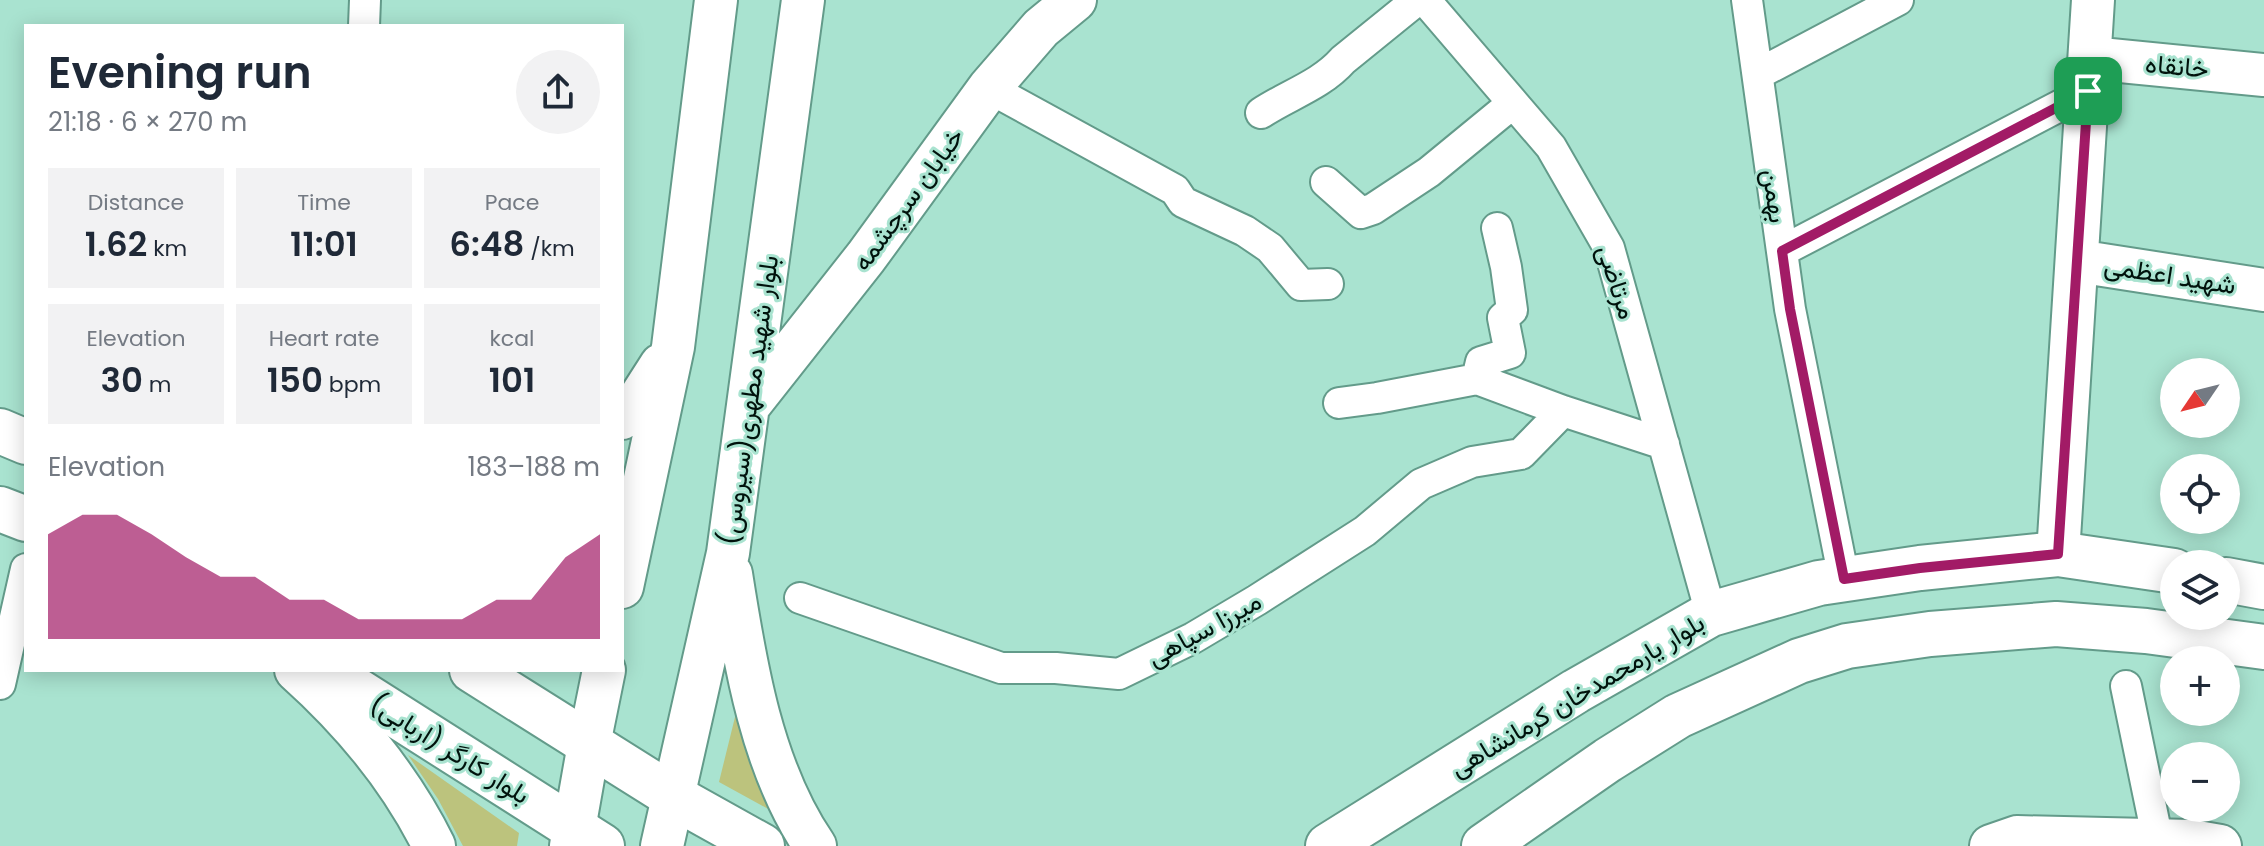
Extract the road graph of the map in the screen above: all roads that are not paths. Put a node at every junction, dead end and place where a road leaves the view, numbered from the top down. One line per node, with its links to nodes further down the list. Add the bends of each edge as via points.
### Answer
1 (365, 0): 10 (street)
2 (716, 0): 23 (main road)
3 (803, 0): 26 (main road, بلوار شهید مطهری(سیروس))
4 (1075, 0): 14 (main road, خیابان سرچشمه, via 1041,28)
5 (1417, 0): 16 (street, via 1336,68)
6 (1425, 0): 15 (street, مرتاضی)
7 (1747, 0): 11 (street, بهمن)
8 (1898, 0): 11 (street)
9 (2093, 0): 12 (main road)
10 (364, 24)
11 (1758, 74): 19 (street, بهمن)
12 (2089, 74): 13 (main road, خانقاه); 19 (street); 20 (main road)
13 (2264, 75)
14 (989, 88): 21 (street, via 1175,190 1183,202 1245,231 1270,248 1301,285); 26 (main road, خیابان سرچشمه)
15 (1513, 103): 17 (street, via 1429,172 1373,209 1361,213); 32 (street, مرتاضی, via 1551,147 1609,248)
16 (1261, 113)
17 (1326, 182)
18 (1497, 228): 24 (street, via 1512,310 1503,318 1510,353 1481,362)
19 (1782, 251): 40 (street, بهمن)
20 (2077, 261): 22 (main road, شهید اعظمی); 36 (main road)
21 (1328, 284)
22 (2264, 290)
23 (673, 347): 28 (main road); 39 (main road)
24 (1477, 379): 25 (street); 27 (street)
25 (1339, 403)
26 (749, 405): 35 (main road, بلوار شهید مطهری(سیروس))
27 (1563, 411): 32 (street); 43 (street, میرزا سپاهی, via 1521,454 1472,462 1421,484 1365,531 1257,600 1119,674 1001,668)
28 (624, 416)
29 (0, 430): 30 (main road); 31 (main road)
30 (24, 430)
31 (24, 441)
32 (1664, 444): 44 (street, مرتاضی)
33 (0, 509): 34 (main road)
34 (24, 518)
35 (728, 553): 54 (main road, بلوار شهید مطهری(سیروس)); 60 (main road, via 759,714 784,788)
36 (2058, 554): 37 (main road, بلوار یارمحمدخان کرمانشاهی); 40 (main road, بلوار یارمحمدخان کرمانشاهی); 45 (main road)
37 (2160, 569)
38 (24, 578): 51 (street)
39 (624, 578)
40 (1844, 579): 44 (main road, بلوار یارمحمدخان کرمانشاهی)
41 (2240, 583): 42 (main road)
42 (2264, 587)
43 (800, 598)
44 (1711, 614): 61 (main road, بلوار یارمحمدخان کرمانشاهی, via 1576,691)
45 (2056, 624): 46 (main road); 62 (main road, via 1930,634 1847,646 1799,661 1678,716)
46 (2264, 647)
47 (298, 672): 57 (main road, via 383,762)
48 (328, 672): 55 (main road, بلوار کارگر (اربابی))
49 (475, 672): 53 (main road)
50 (604, 672): 53 (main road)
51 (0, 684)
52 (2126, 686): 56 (street)
53 (589, 744): 54 (main road); 55 (main road)
54 (674, 797): 58 (main road, بلوار شهید مطهری(سیروس)); 59 (main road)
55 (583, 840)
56 (2139, 842): 63 (main road, via 2017,837); 64 (main road)
57 (434, 846)
58 (662, 846)
59 (762, 846)
60 (815, 846)
61 (1328, 846)
62 (1484, 846)
63 (1991, 846)
64 (2220, 846)

